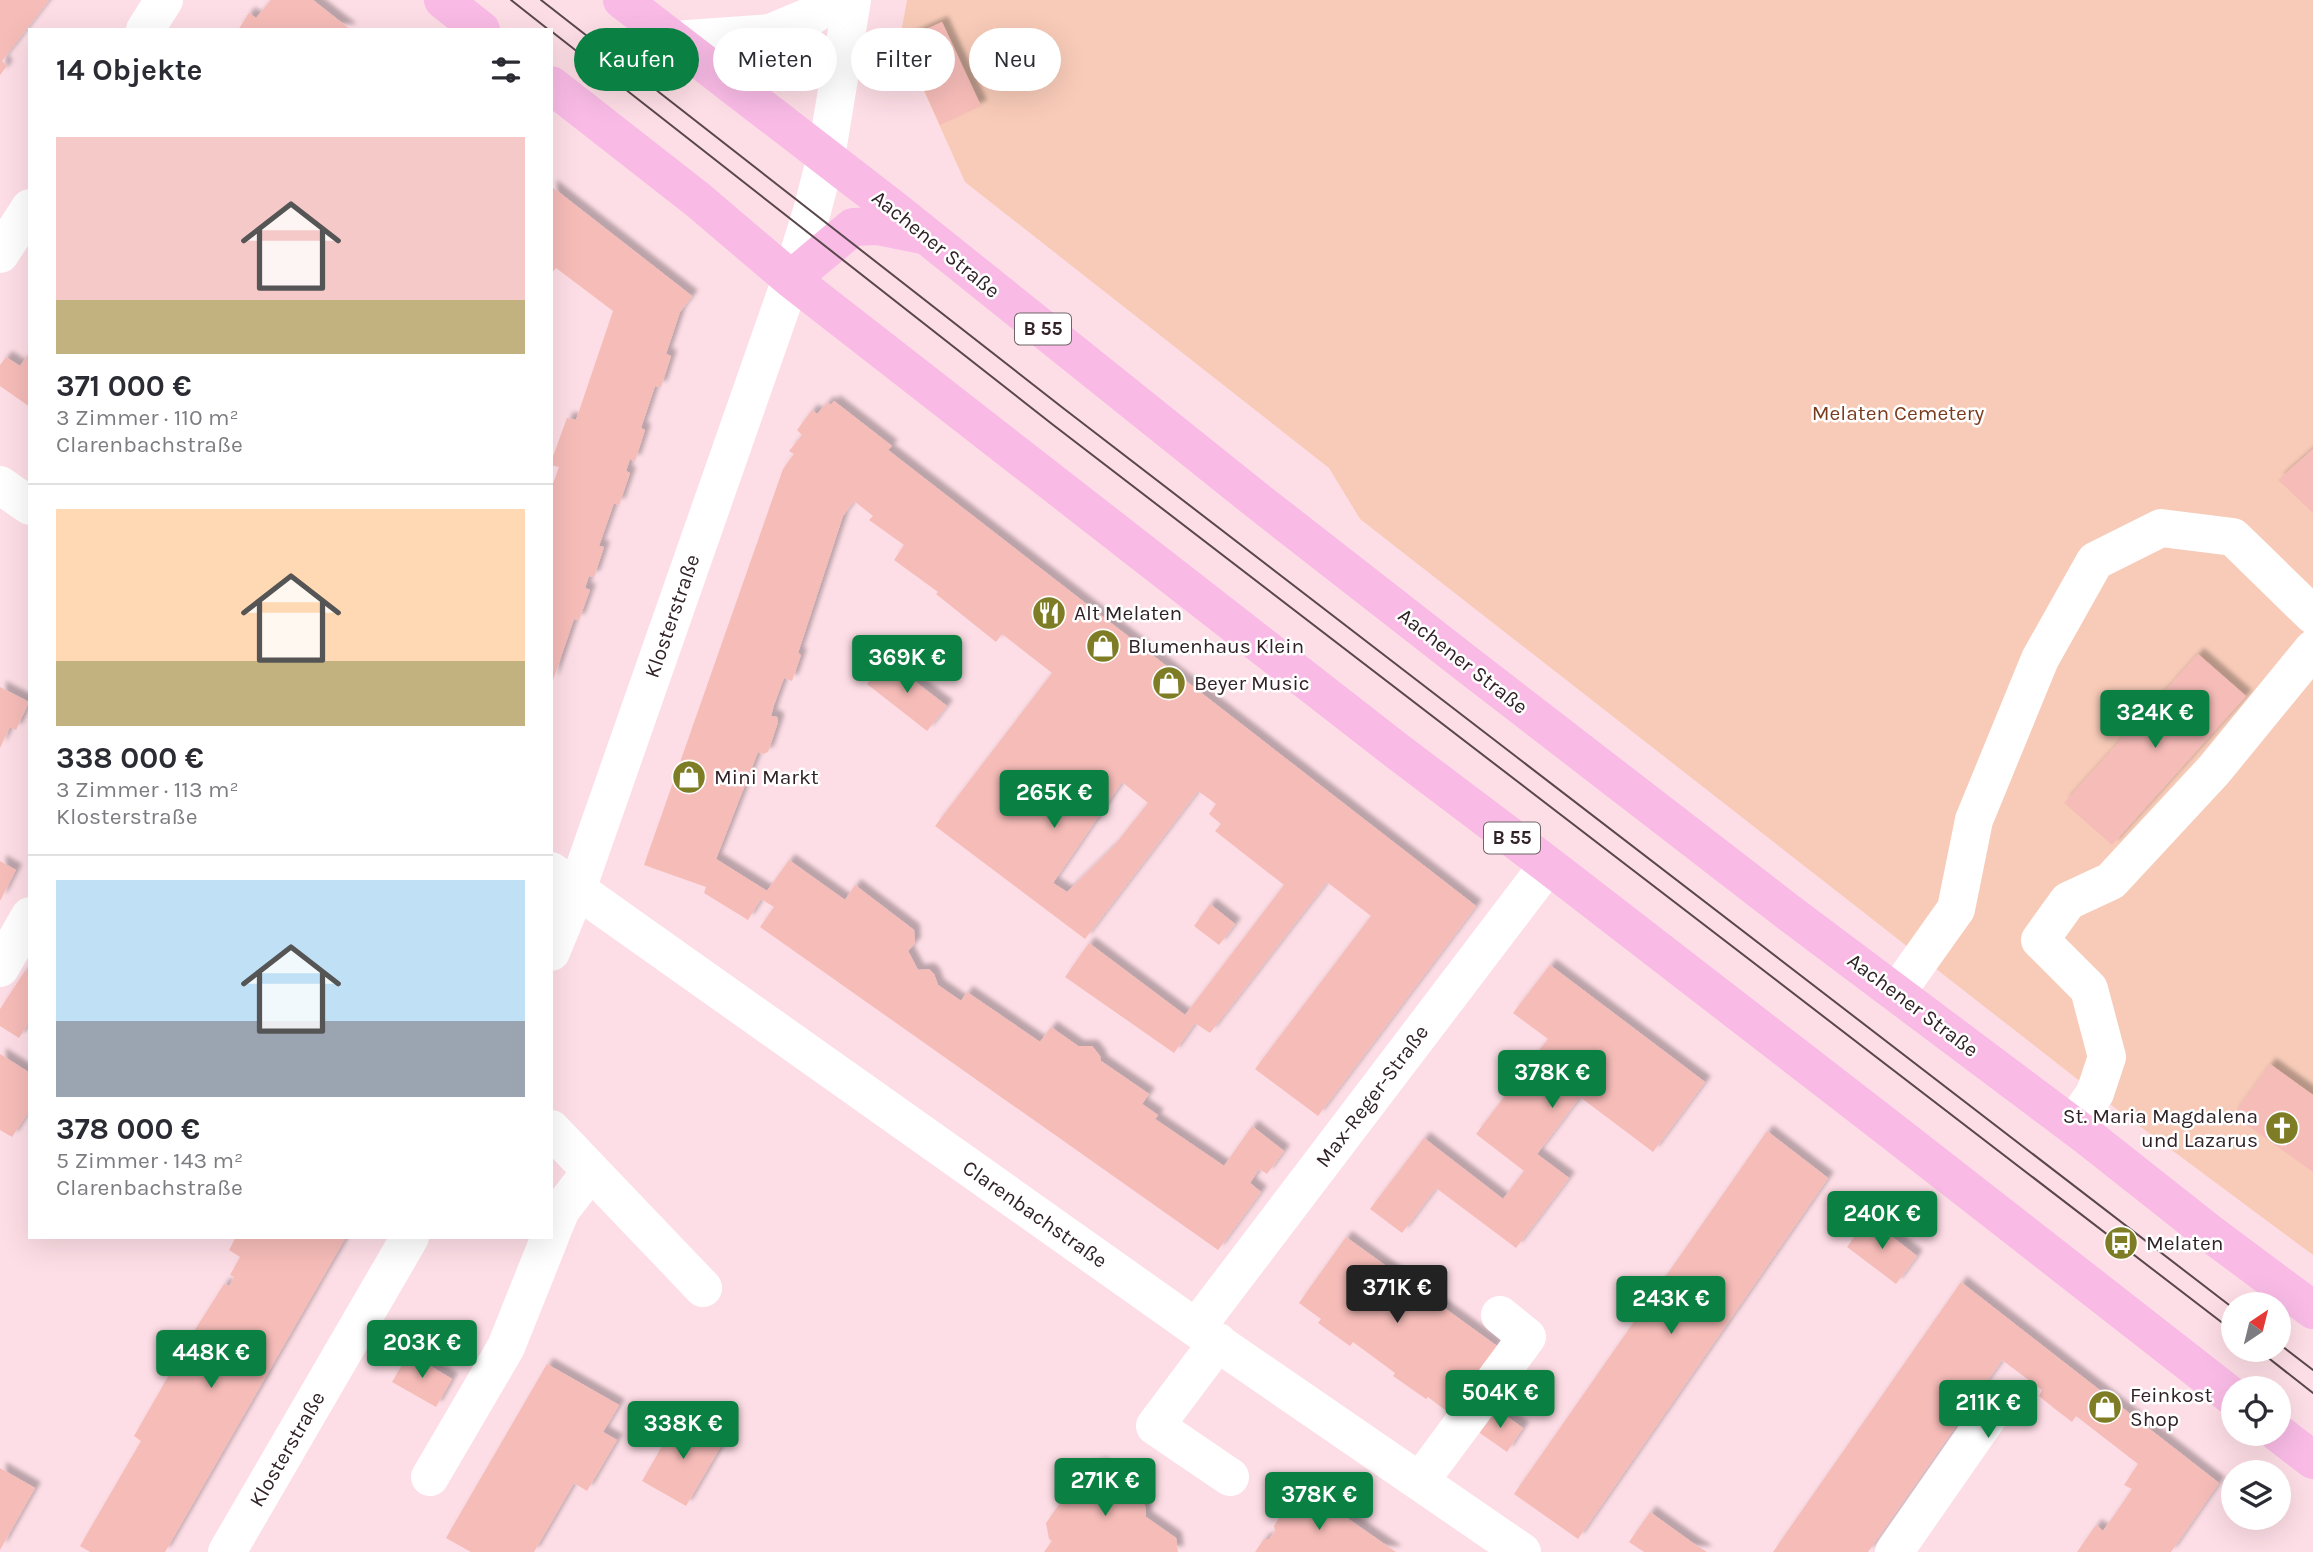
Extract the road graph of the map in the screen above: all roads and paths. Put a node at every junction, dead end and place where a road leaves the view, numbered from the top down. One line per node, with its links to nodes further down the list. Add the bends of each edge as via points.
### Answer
1 (164, 0): 6 (street)
2 (443, 0): 7 (main road)
3 (622, 0): 8 (main road, Aachener Straße / B 55)
4 (835, 0): 9 (street, via 770,33)
5 (852, 0): 12 (street, Klosterstraße)
6 (146, 28)
7 (478, 28)
8 (658, 28)
9 (699, 38)
10 (699, 59): 12 (main road, Aachener Straße / B 55)
11 (553, 87): 16 (main road, B 55)
12 (826, 157): 14 (main road, Aachener Straße / B 55); 16 (street, Klosterstraße)
13 (28, 211): 15 (street)
14 (926, 235): 16 (main road, via 878,226 853,227); 26 (main road, Aachener Straße / B 55, via 1476,672)
15 (0, 254)
16 (791, 279): 21 (main road, B 55); 22 (street, Klosterstraße)
17 (0, 485): 18 (street)
18 (28, 505)
19 (2313, 615): 26 (street, via 2233,537 2161,528 2095,561 2040,659 1974,820 1956,909)
20 (2313, 649): 27 (street, via 2214,770 2111,881 2068,901 2040,940 2089,989 2107,1057 2095,1093)
21 (1548, 865): 36 (street, Max-Reger-Straße); 37 (main road, B 55)
22 (564, 880): 24 (street, Klosterstraße); 36 (street, Clarenbachstraße)
23 (28, 919): 25 (street)
24 (553, 942)
25 (0, 968)
26 (1897, 992): 27 (main road, Aachener Straße / B 55)
27 (2073, 1125): 34 (main road, Aachener Straße / B 55)
28 (553, 1131): 29 (street)
29 (591, 1171): 30 (street, via 561,1210); 33 (street)
30 (553, 1231)
31 (409, 1239): 44 (street, Klosterstraße)
32 (550, 1239): 41 (street, via 506,1347)
33 (703, 1289)
34 (2313, 1310)
35 (1500, 1315): 43 (street, via 1527,1337)
36 (1207, 1335): 42 (street, Max-Reger-Straße, via 1155,1426); 43 (street, Clarenbachstraße)
37 (2221, 1388)
38 (1988, 1417): 46 (street)
39 (2291, 1443): 40 (main road)
40 (2313, 1460)
41 (430, 1477)
42 (1230, 1477)
43 (1420, 1481): 45 (street, Clarenbachstraße)
44 (227, 1552)
45 (1522, 1552)
46 (1894, 1552)

